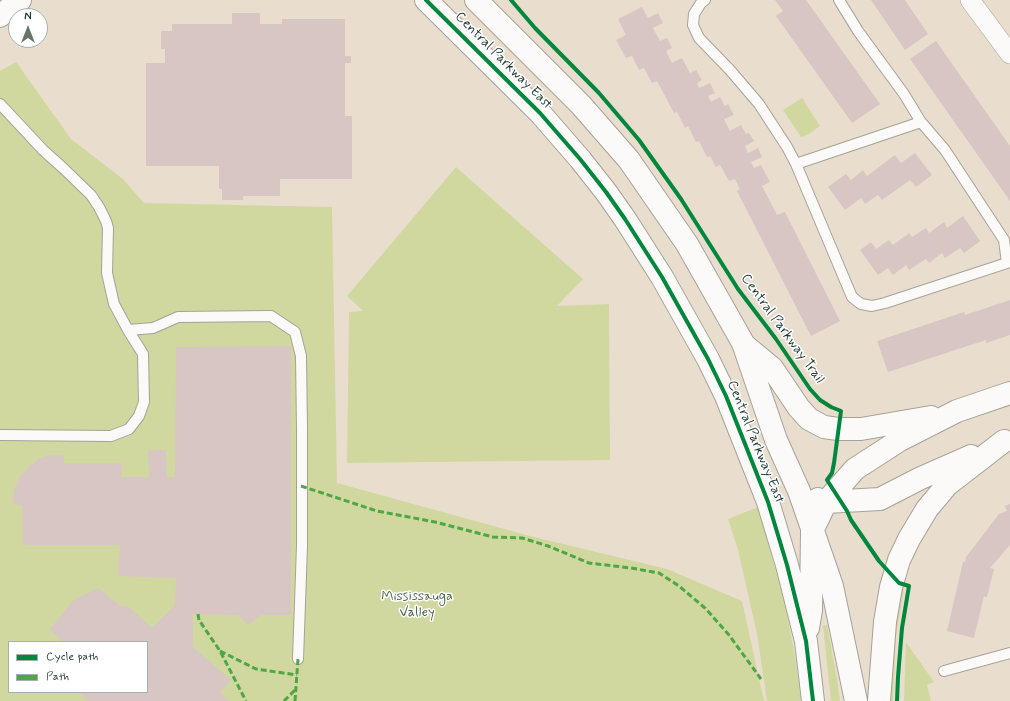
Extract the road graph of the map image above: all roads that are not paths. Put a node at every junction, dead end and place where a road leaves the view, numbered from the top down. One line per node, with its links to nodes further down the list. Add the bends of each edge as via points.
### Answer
1 (20, 0): 7 (street)
2 (426, 0): 19 (street, Central Parkway East, via 540,114 606,192 662,277 708,359)
3 (476, 0): 14 (street, Central Parkway East, via 581,105 629,160 687,244)
4 (705, 0): 11 (lane, via 694,14 692,25 699,38 759,104)
5 (839, 0): 10 (lane)
6 (970, 0): 8 (street)
7 (0, 16)
8 (1010, 54)
9 (0, 104): 13 (lane, via 43,150 91,195 99,207 108,228 107,273 114,304)
10 (921, 122): 11 (lane); 12 (lane, via 945,150 1004,240)
11 (796, 164): 12 (lane, via 852,297 861,304 872,306 885,303)
12 (1008, 262)
13 (128, 330): 17 (lane, via 144,354 144,402 139,416 129,429 111,436); 25 (lane, via 153,328 178,317 271,316 295,332 301,356 302,429 302,546)
14 (743, 344): 16 (street, via 772,368 809,419 824,427 861,429); 20 (street, Central Parkway East, via 776,440)
15 (1010, 393): 16 (street)
16 (957, 411): 21 (street, via 900,440 855,469)
17 (0, 435)
18 (1007, 440): 21 (street, via 880,499); 29 (street, via 946,486 927,509 909,539 891,587 885,622)
19 (748, 449): 20 (street, via 776,475); 23 (street, Central Parkway East, via 768,502 787,565)
20 (799, 491): 21 (street); 22 (street, Central Parkway East)
21 (826, 502): 22 (street)
22 (812, 531): 23 (street, via 811,610); 28 (street, Central Parkway East, via 832,586)
23 (806, 642): 27 (street, Central Parkway East)
24 (1010, 653): 26 (lane)
25 (298, 659)
26 (944, 671)
27 (813, 701)
28 (856, 701)
29 (879, 701)

